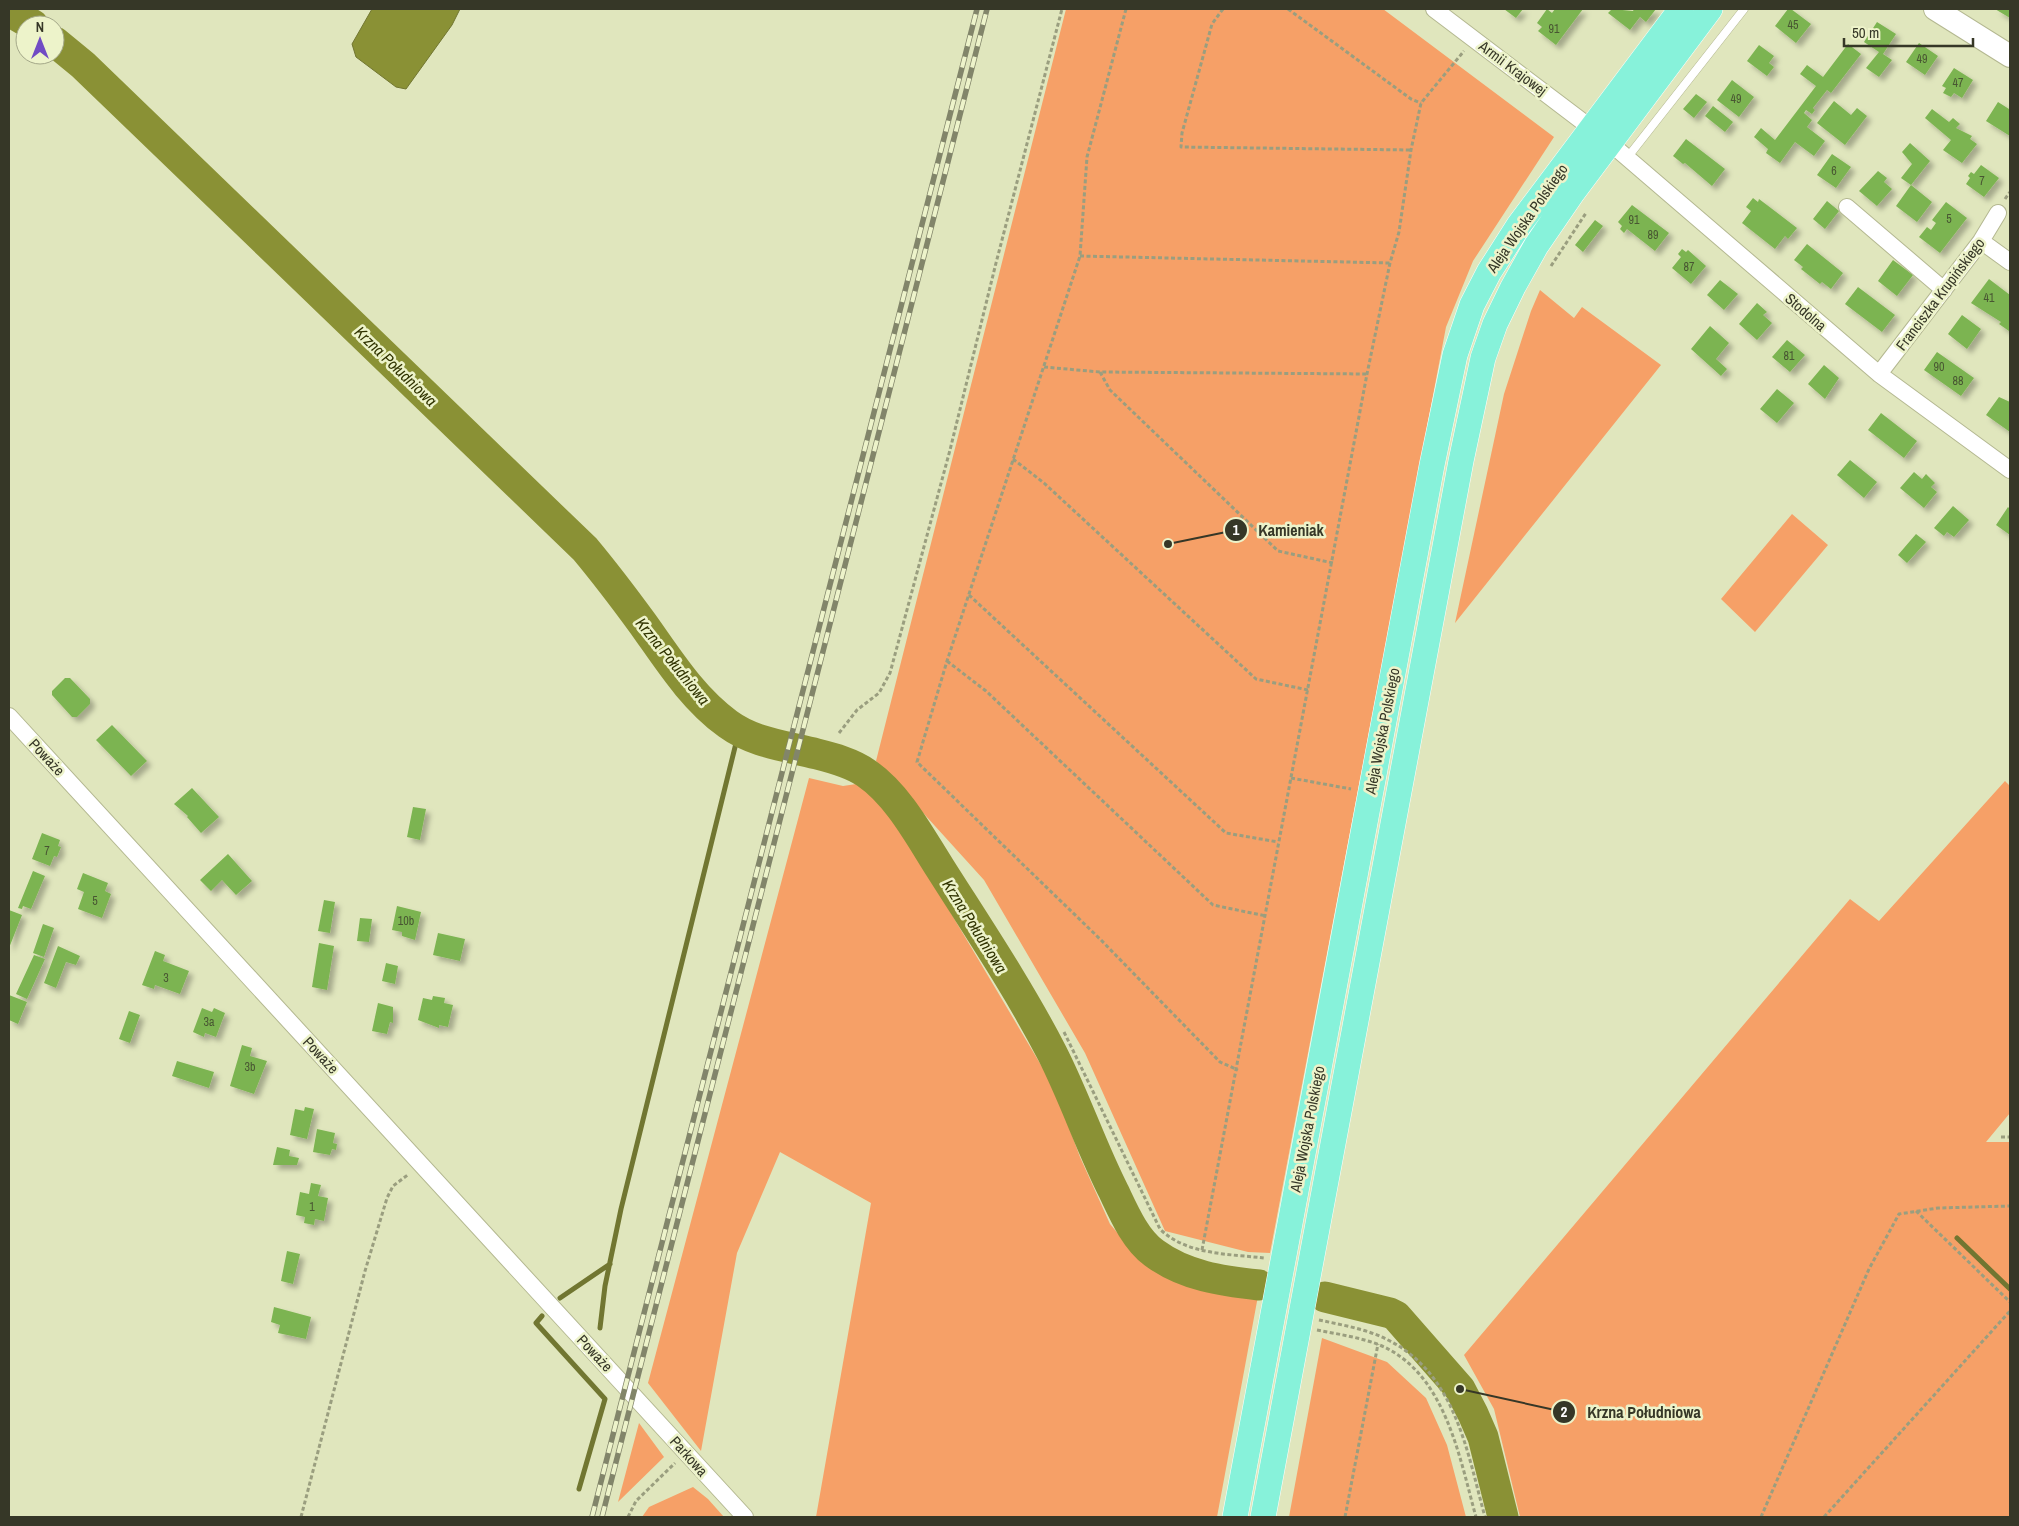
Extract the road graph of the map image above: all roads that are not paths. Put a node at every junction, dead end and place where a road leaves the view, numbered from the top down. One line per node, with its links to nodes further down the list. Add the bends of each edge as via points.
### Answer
1 (1434, 9): 7 (street, Armii Krajowej)
2 (1682, 9): 7 (main road, Aleja Wojska Polskiego)
3 (1710, 9): 7 (main road, Aleja Wojska Polskiego)
4 (1744, 9): 7 (lane)
5 (1935, 9): 6 (street)
6 (2010, 56)
7 (1609, 143): 13 (street, Stodolna); 19 (main road, Aleja Wojska Polskiego, via 1498,256 1472,305 1455,355); 20 (main road, Aleja Wojska Polskiego, via 1523,268 1500,312 1482,364)
8 (1847, 207): 12 (street)
9 (1998, 213): 10 (street, Franciszka Krupińskiego)
10 (1981, 241): 11 (street); 12 (street, Franciszka Krupińskiego)
11 (2010, 262)
12 (1944, 290): 13 (street, Franciszka Krupińskiego)
13 (1879, 374): 14 (street, Stodolna)
14 (2010, 470)
15 (9, 716): 16 (street, Poważe)
16 (15, 727): 17 (street, Poważe)
17 (634, 1394): 18 (street, Parkowa)
18 (745, 1517)
19 (1235, 1517)
20 (1264, 1517)

